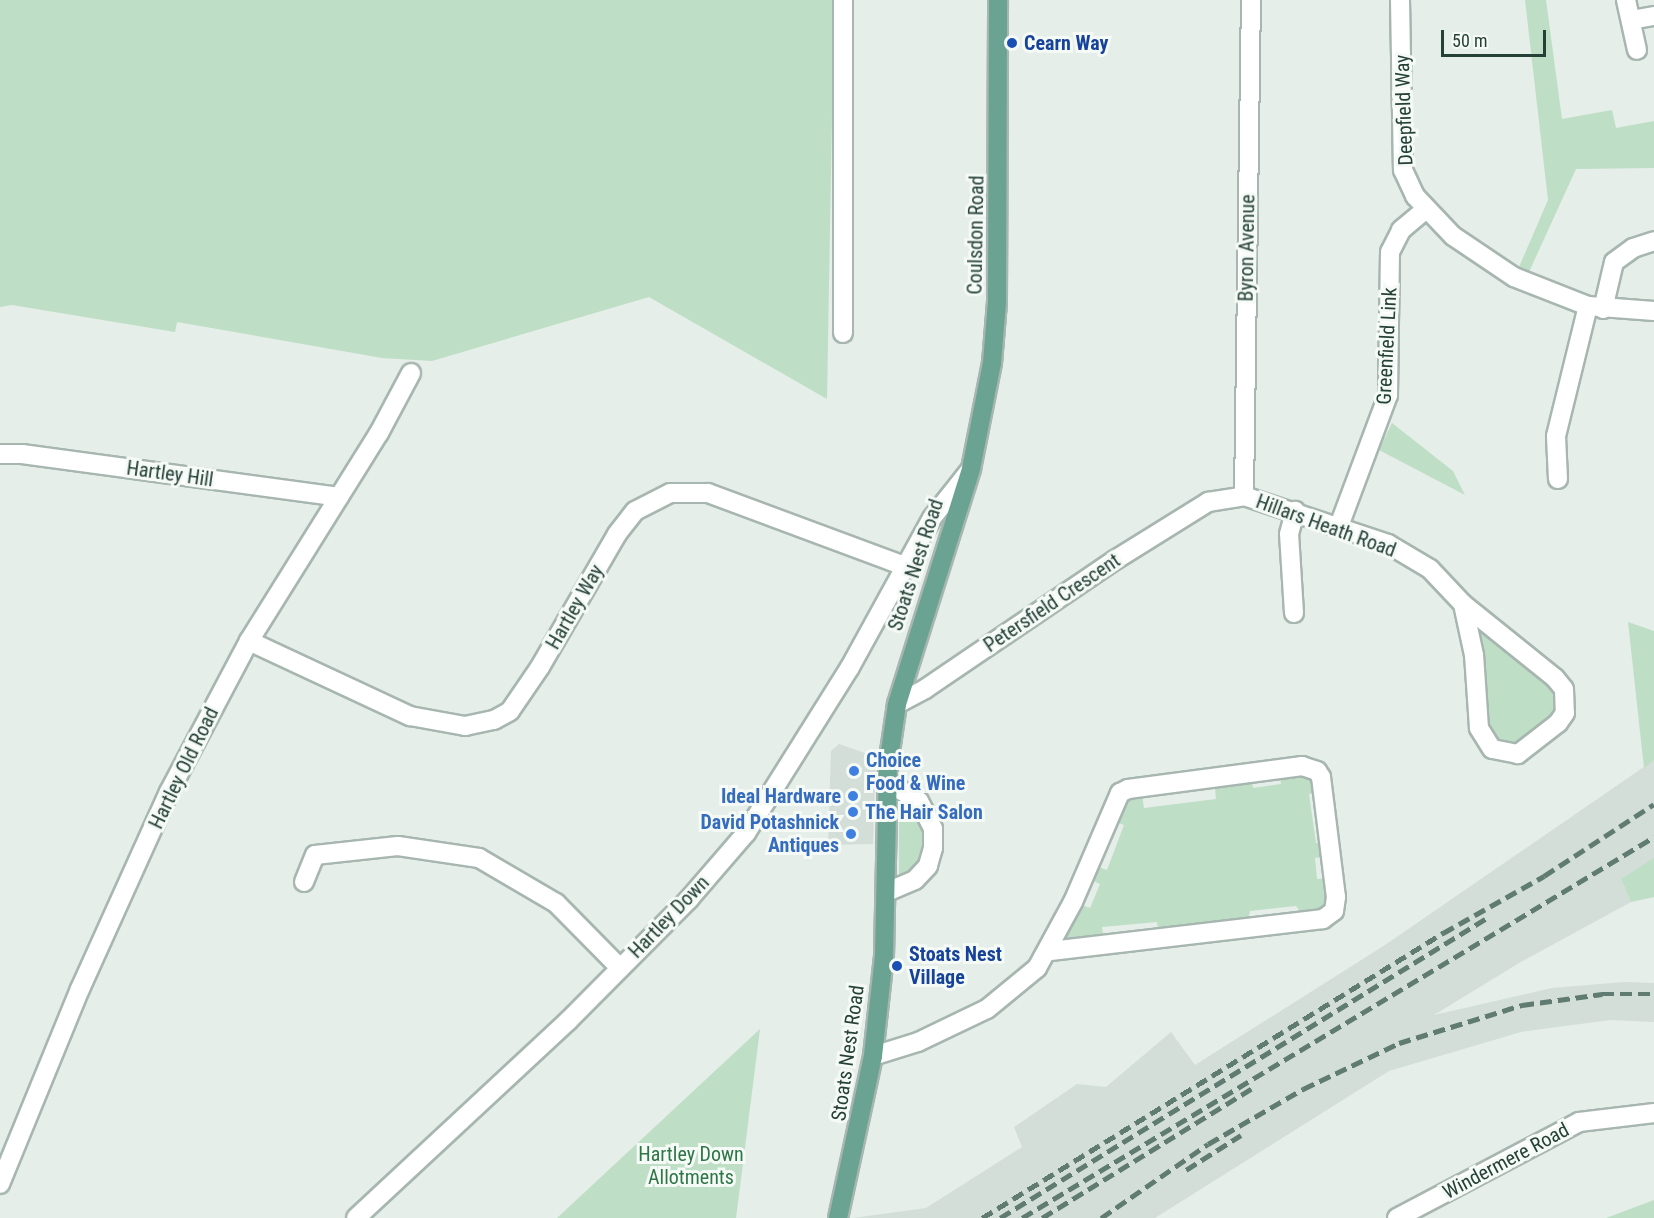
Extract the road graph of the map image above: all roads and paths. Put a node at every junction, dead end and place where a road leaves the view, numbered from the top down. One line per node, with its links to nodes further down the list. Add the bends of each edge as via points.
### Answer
1 (843, 0): 13 (street)
2 (998, 0): 16 (main road, Coulsdon Road, via 997,302 989,386)
3 (1251, 0): 18 (street, Byron Avenue)
4 (1400, 0): 9 (street, Deepfield Way, via 1403,170)
5 (1626, 0): 7 (street)
6 (1654, 16): 7 (street)
7 (1631, 20): 8 (street)
8 (1637, 50)
9 (1426, 208): 11 (street, Deepfield Way, via 1487,261 1547,292); 22 (street, Greenfield Link, via 1401,230 1392,245 1388,395)
10 (1654, 242): 11 (street, via 1633,248 1614,262)
11 (1595, 307): 12 (street, Deepfield Way); 17 (street, via 1556,436)
12 (1654, 311)
13 (843, 333)
14 (411, 373): 19 (street, Hartley Old Road)
15 (0, 454): 19 (street, Hartley Hill)
16 (971, 469): 23 (street, Hartley Down, via 932,518); 27 (main road, Stoats Nest Road)
17 (1558, 479)
18 (1244, 496): 20 (street, Hillars Heath Road); 21 (street, Hillars Heath Road)
19 (339, 497): 26 (street, Hartley Old Road)
20 (1208, 502): 27 (street, Petersfield Crescent)
21 (1294, 511): 22 (street, Hillars Heath Road); 24 (street)
22 (1339, 526): 25 (street, Hillars Heath Road, via 1388,544 1430,569)
23 (907, 567): 26 (street, Hartley Way, via 708,493 670,493 635,512 617,534 510,711 494,720 465,726 410,716); 32 (street, Hartley Down, via 746,833 689,899)
24 (1286, 603)
25 (1463, 604): 25 (street, Hillars Heath Road, via 1474,655 1479,728 1492,749 1518,754 1558,723 1567,702 1564,689)
26 (249, 641): 35 (street, Hartley Old Road, via 169,792 80,989)
27 (897, 704): 28 (main road, Stoats Nest Road)
28 (887, 782): 30 (main road, Stoats Nest Road); 30 (street, via 919,801 933,829 933,848 928,866 915,880)
29 (304, 882): 32 (street, via 315,855 398,846 479,858 556,903)
30 (887, 892): 33 (main road, Stoats Nest Road)
31 (1048, 951): 31 (street, via 1323,919 1334,911 1336,897 1321,777 1317,771 1302,766 1128,789 1120,794); 33 (street, via 1037,968 987,1009 918,1042)
32 (620, 968): 36 (street, Hartley Down)
33 (873, 1056): 37 (main road, Stoats Nest Road)
34 (1654, 1113): 38 (street, Windermere Road, via 1579,1122)
35 (0, 1184)
36 (357, 1218)
37 (838, 1218)
38 (1397, 1218)

